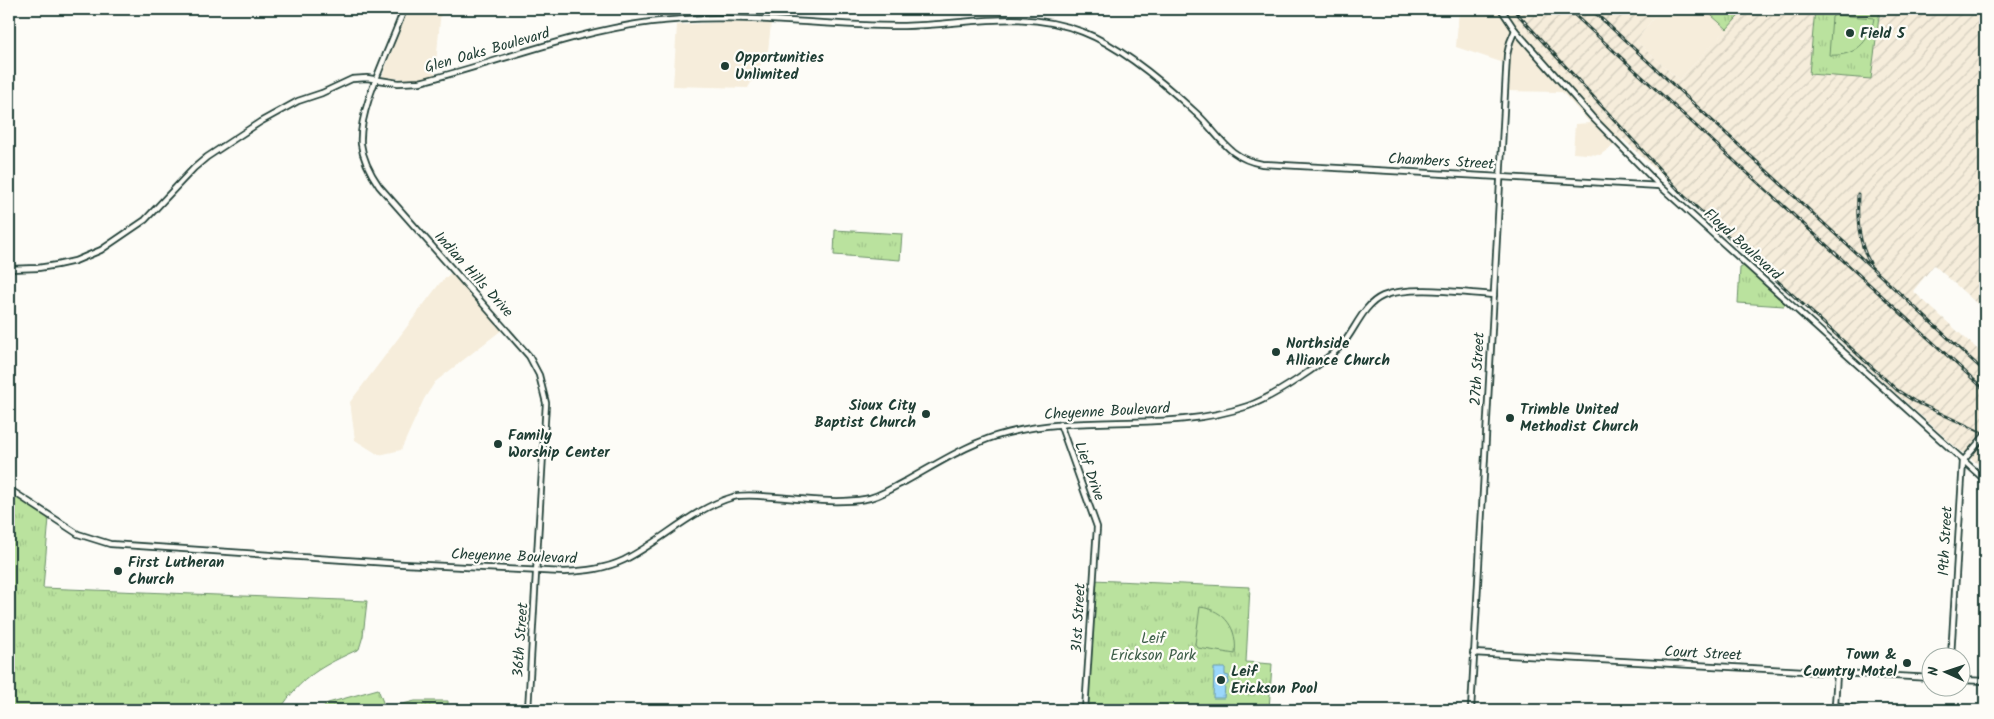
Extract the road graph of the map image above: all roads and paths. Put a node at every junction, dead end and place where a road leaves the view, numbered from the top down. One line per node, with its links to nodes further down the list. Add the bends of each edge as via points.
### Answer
1 (404, 9): 4 (main road, Indian Hills Drive)
2 (1501, 9): 3 (main road, Floyd Boulevard)
3 (1515, 30): 6 (main road, 27th Street, via 1508,55); 7 (main road, Floyd Boulevard, via 1592,117)
4 (376, 79): 5 (main road, Glen Oaks Boulevard, via 420,82 594,32 660,21 707,17 897,26 1034,19 1083,32 1125,54 1195,112); 8 (main road, Glen Oaks Boulevard, via 352,79 298,100 260,122 207,157 145,220 101,250 57,265); 16 (main road, Indian Hills Drive, via 361,143 370,173 522,348 542,385 547,412)
5 (1226, 146): 6 (main road, Chambers Street, via 1237,156 1262,164)
6 (1501, 177): 7 (main road, Chambers Street); 9 (main road, 27th Street)
7 (1660, 186): 12 (main road, Floyd Boulevard)
8 (9, 269)
9 (1494, 295): 10 (main road, Cheyenne Boulevard, via 1405,291 1380,298 1364,312 1332,354 1275,394 1239,409 1159,422); 18 (main road, 27th Street)
10 (1060, 424): 15 (main road, Lief Drive); 16 (main road, Cheyenne Boulevard, via 1009,432 983,440 873,498 847,501 754,495 735,497 699,512 616,563 583,571)
11 (1985, 435): 12 (main road)
12 (1964, 461): 13 (main road, Floyd Boulevard); 17 (main road, 19th Street)
13 (1985, 480)
14 (9, 489): 16 (main road, Cheyenne Boulevard, via 78,534 110,544)
15 (1097, 527): 24 (main road, 31st Street)
16 (536, 571): 23 (main road, 36th Street)
17 (1952, 646)
18 (1473, 653): 19 (main road, Court Street); 25 (main road, 27th Street)
19 (1837, 674): 20 (main road, Court Street); 26 (main road, via 1835,705)
20 (1922, 678)
21 (1972, 680): 22 (main road)
22 (1985, 681)
23 (528, 710)
24 (1085, 710)
25 (1471, 710)
26 (1858, 710)

